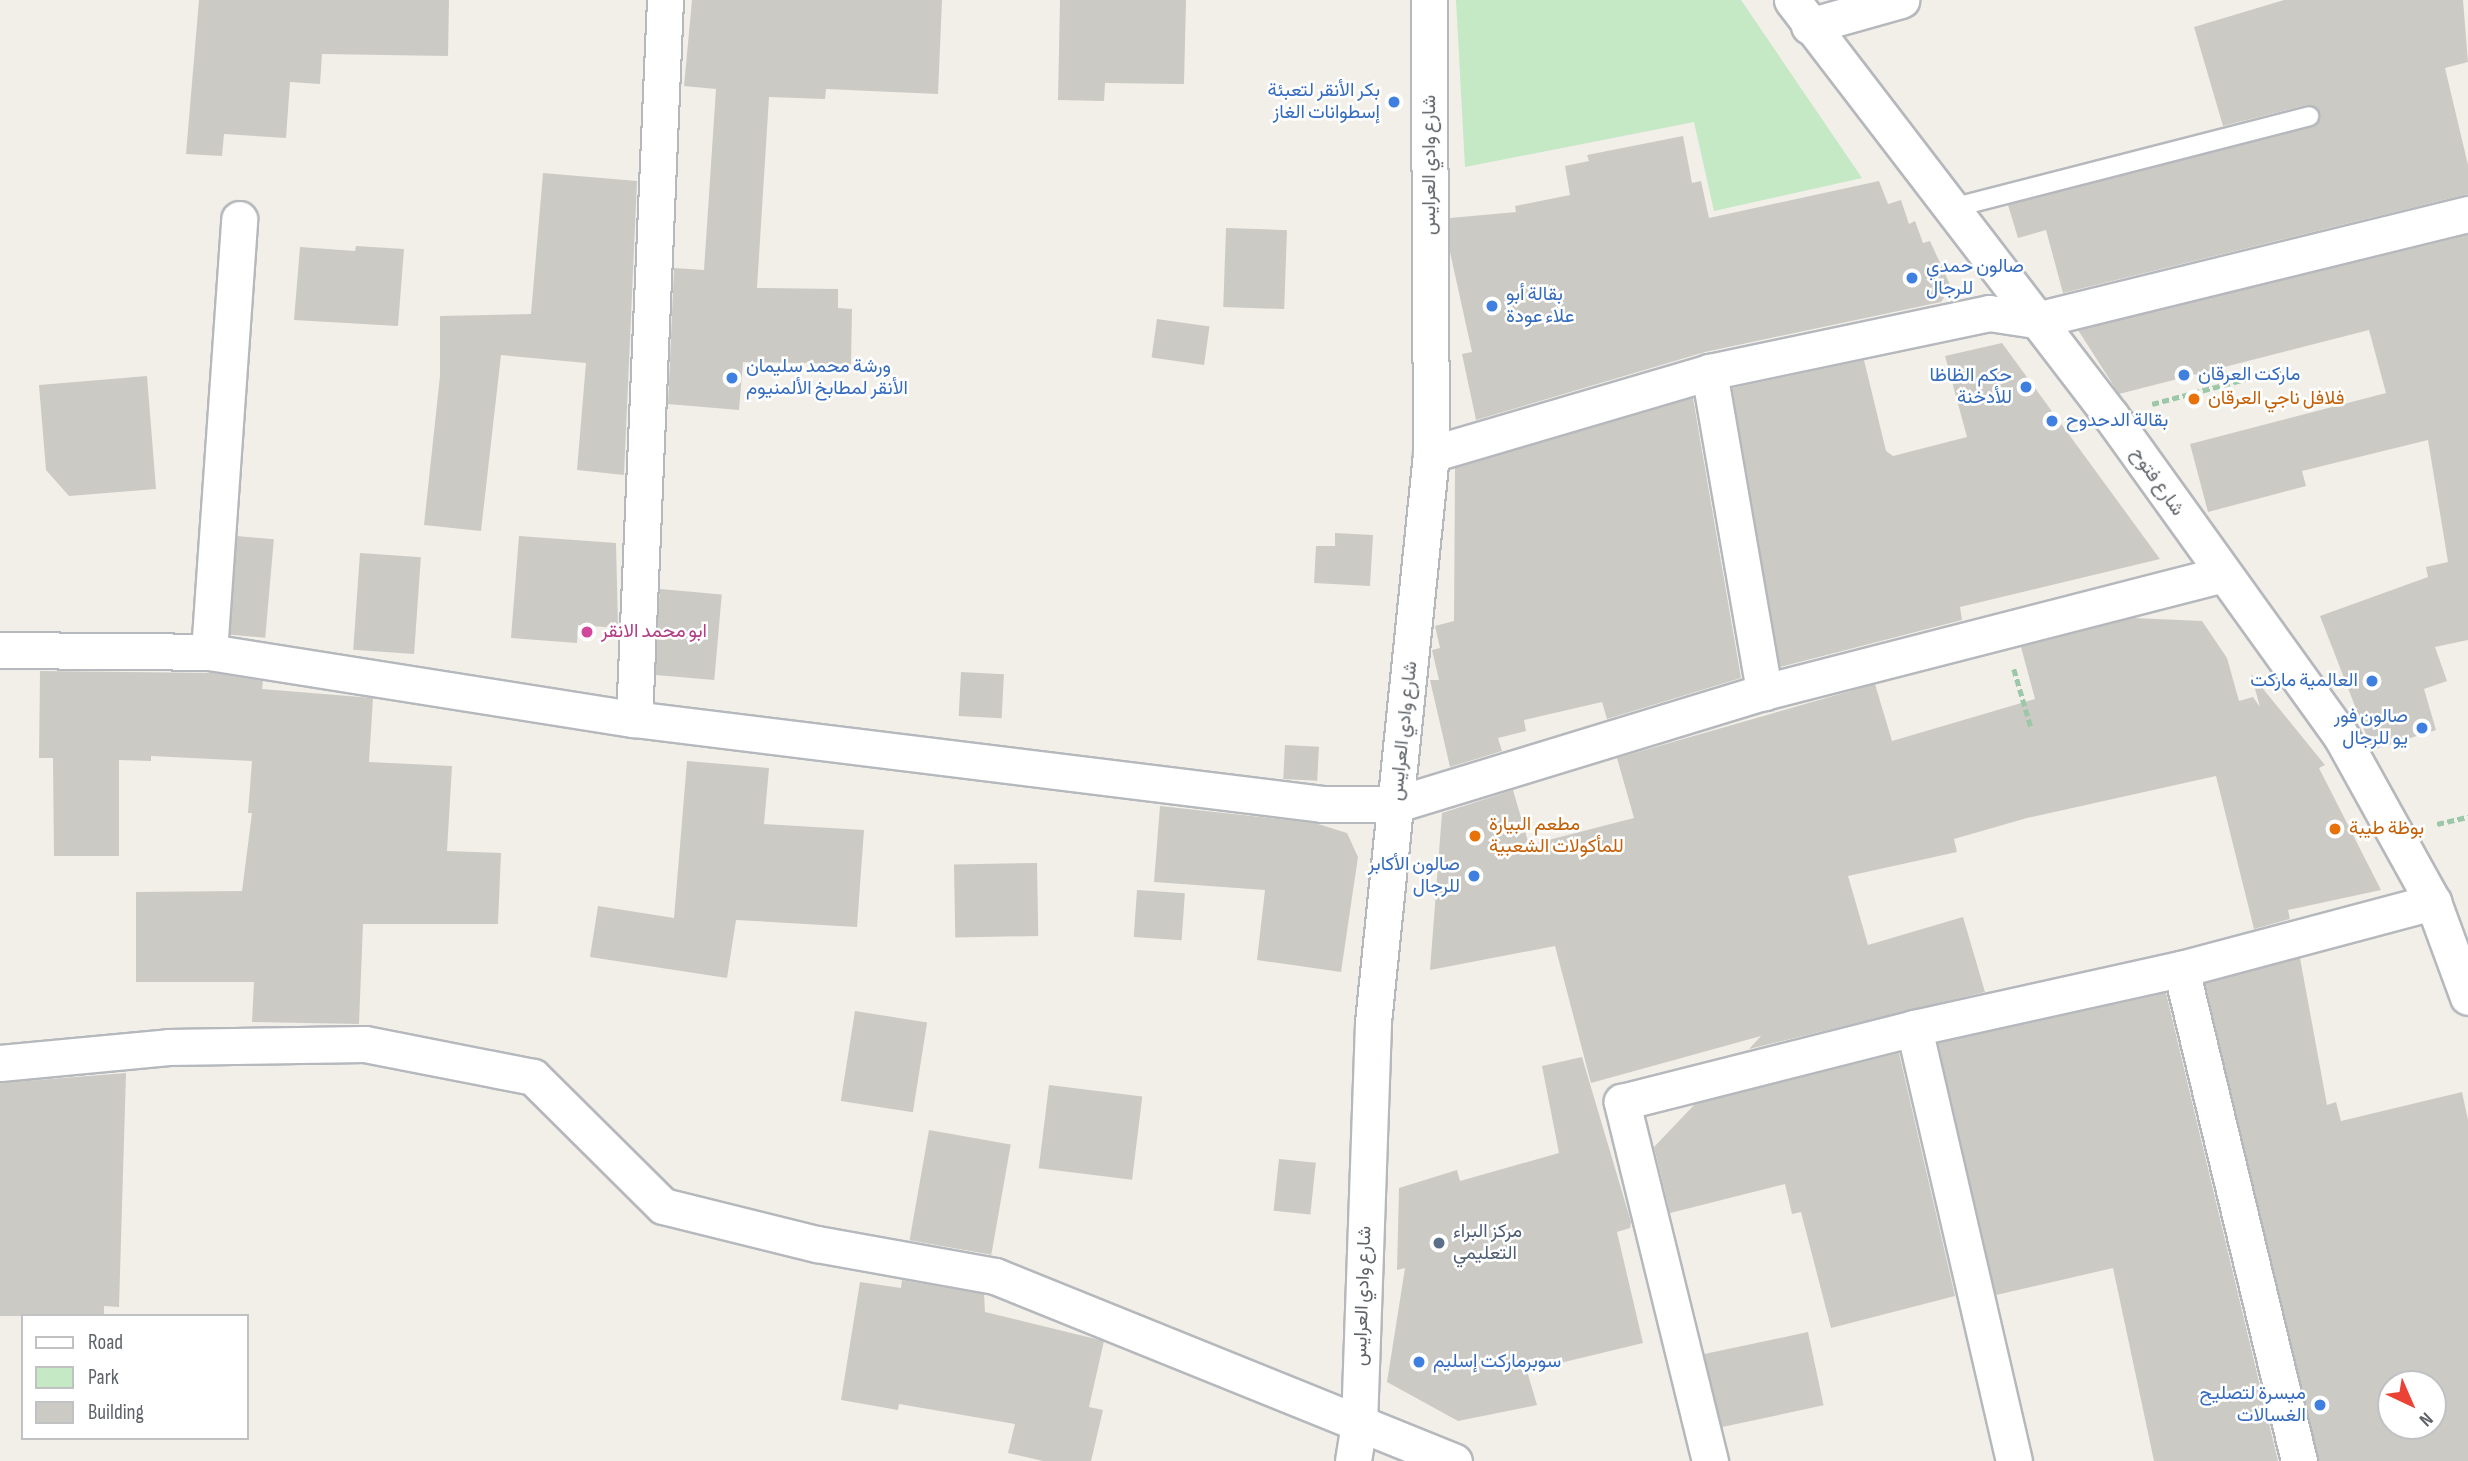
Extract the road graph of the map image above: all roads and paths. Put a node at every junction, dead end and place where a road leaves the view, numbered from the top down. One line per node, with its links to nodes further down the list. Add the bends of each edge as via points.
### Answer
1 (665, 0): 19 (street)
2 (1429, 0): 13 (street, شارع وادي العرايس)
3 (1901, 0): 4 (street)
4 (1801, 13): 6 (street, شارع فتوح)
5 (2309, 116): 6 (lane)
6 (1948, 209): 9 (street, شارع فتوح)
7 (2468, 215): 9 (street)
8 (239, 219): 17 (street)
9 (2036, 320): 11 (street, via 1989,313); 12 (street, شارع فتوح)
10 (2283, 369): 12 (path)
11 (1709, 372): 13 (street); 18 (street)
12 (2111, 416): 14 (street, شارع فتوح)
13 (1431, 454): 21 (street, شارع وادي العرايس)
14 (2223, 574): 15 (street); 22 (street, شارع فتوح, via 2341,736)
15 (2004, 631): 18 (street); 20 (path)
16 (0, 650): 17 (street)
17 (209, 652): 19 (street)
18 (1764, 692): 21 (street)
19 (634, 719): 21 (street, via 1322,804)
20 (2031, 727)
21 (1397, 804): 27 (street, شارع وادي العرايس, via 1373,1022)
22 (2433, 902): 23 (street); 24 (street, شارع فتوح)
23 (2181, 969): 25 (street); 32 (street)
24 (2468, 997)
25 (1914, 1028): 30 (street, via 1622,1101); 31 (street)
26 (0, 1063): 27 (street, via 168,1048 365,1044 534,1077 663,1206 817,1244 995,1276)
27 (1359, 1424): 28 (street, شارع وادي العرايس); 29 (street)
28 (1353, 1461)
29 (1454, 1461)
30 (1710, 1461)
31 (2014, 1461)
32 (2299, 1461)

